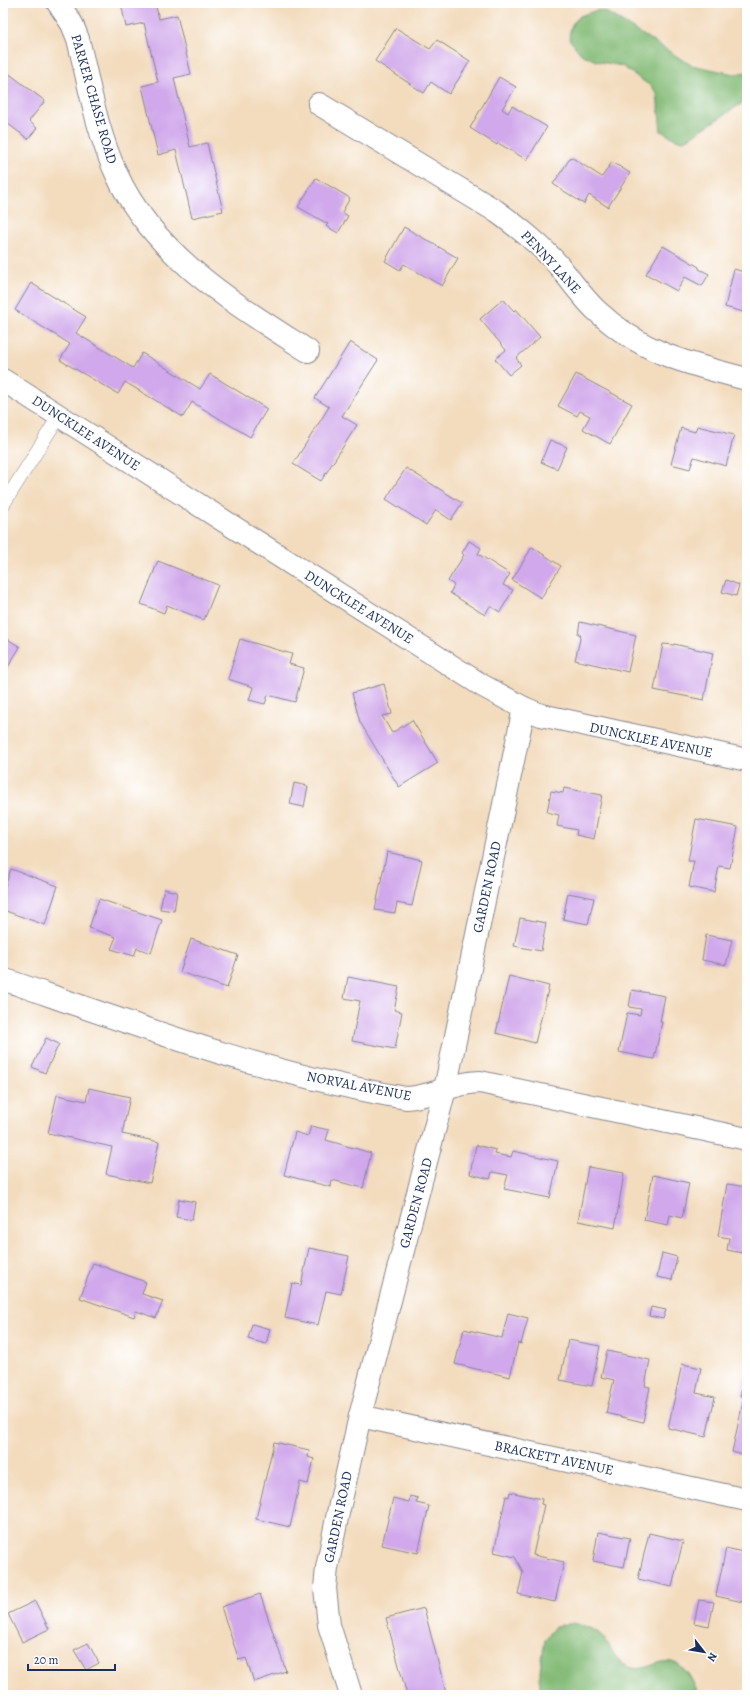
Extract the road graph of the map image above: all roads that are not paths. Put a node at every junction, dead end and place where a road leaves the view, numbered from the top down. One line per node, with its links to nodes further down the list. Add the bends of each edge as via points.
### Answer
1 (58, 3): 3 (street, PARKER CHASE ROAD, via 72,24 78,39 102,136 116,174 135,207 163,241 211,285)
2 (319, 104): 4 (street, PENNY LANE, via 520,228 542,248 597,311 628,336 665,356)
3 (308, 351)
4 (747, 379)
5 (3, 380): 6 (street, DUNCKLEE AVENUE)
6 (59, 416): 7 (lane); 8 (street, DUNCKLEE AVENUE, via 470,677)
7 (3, 505)
8 (524, 708): 9 (street, DUNCKLEE AVENUE, via 564,721); 11 (street, GARDEN ROAD)
9 (747, 760)
10 (3, 979): 11 (street, NORVAL AVENUE, via 203,1047 316,1079 406,1098 420,1097)
11 (445, 1089): 12 (street, NORVAL AVENUE, via 480,1082); 13 (street, GARDEN ROAD)
12 (747, 1139)
13 (360, 1416): 14 (street, BRACKETT AVENUE); 15 (street, GARDEN ROAD, via 338,1513 325,1588 329,1625)
14 (747, 1500)
15 (350, 1695)

